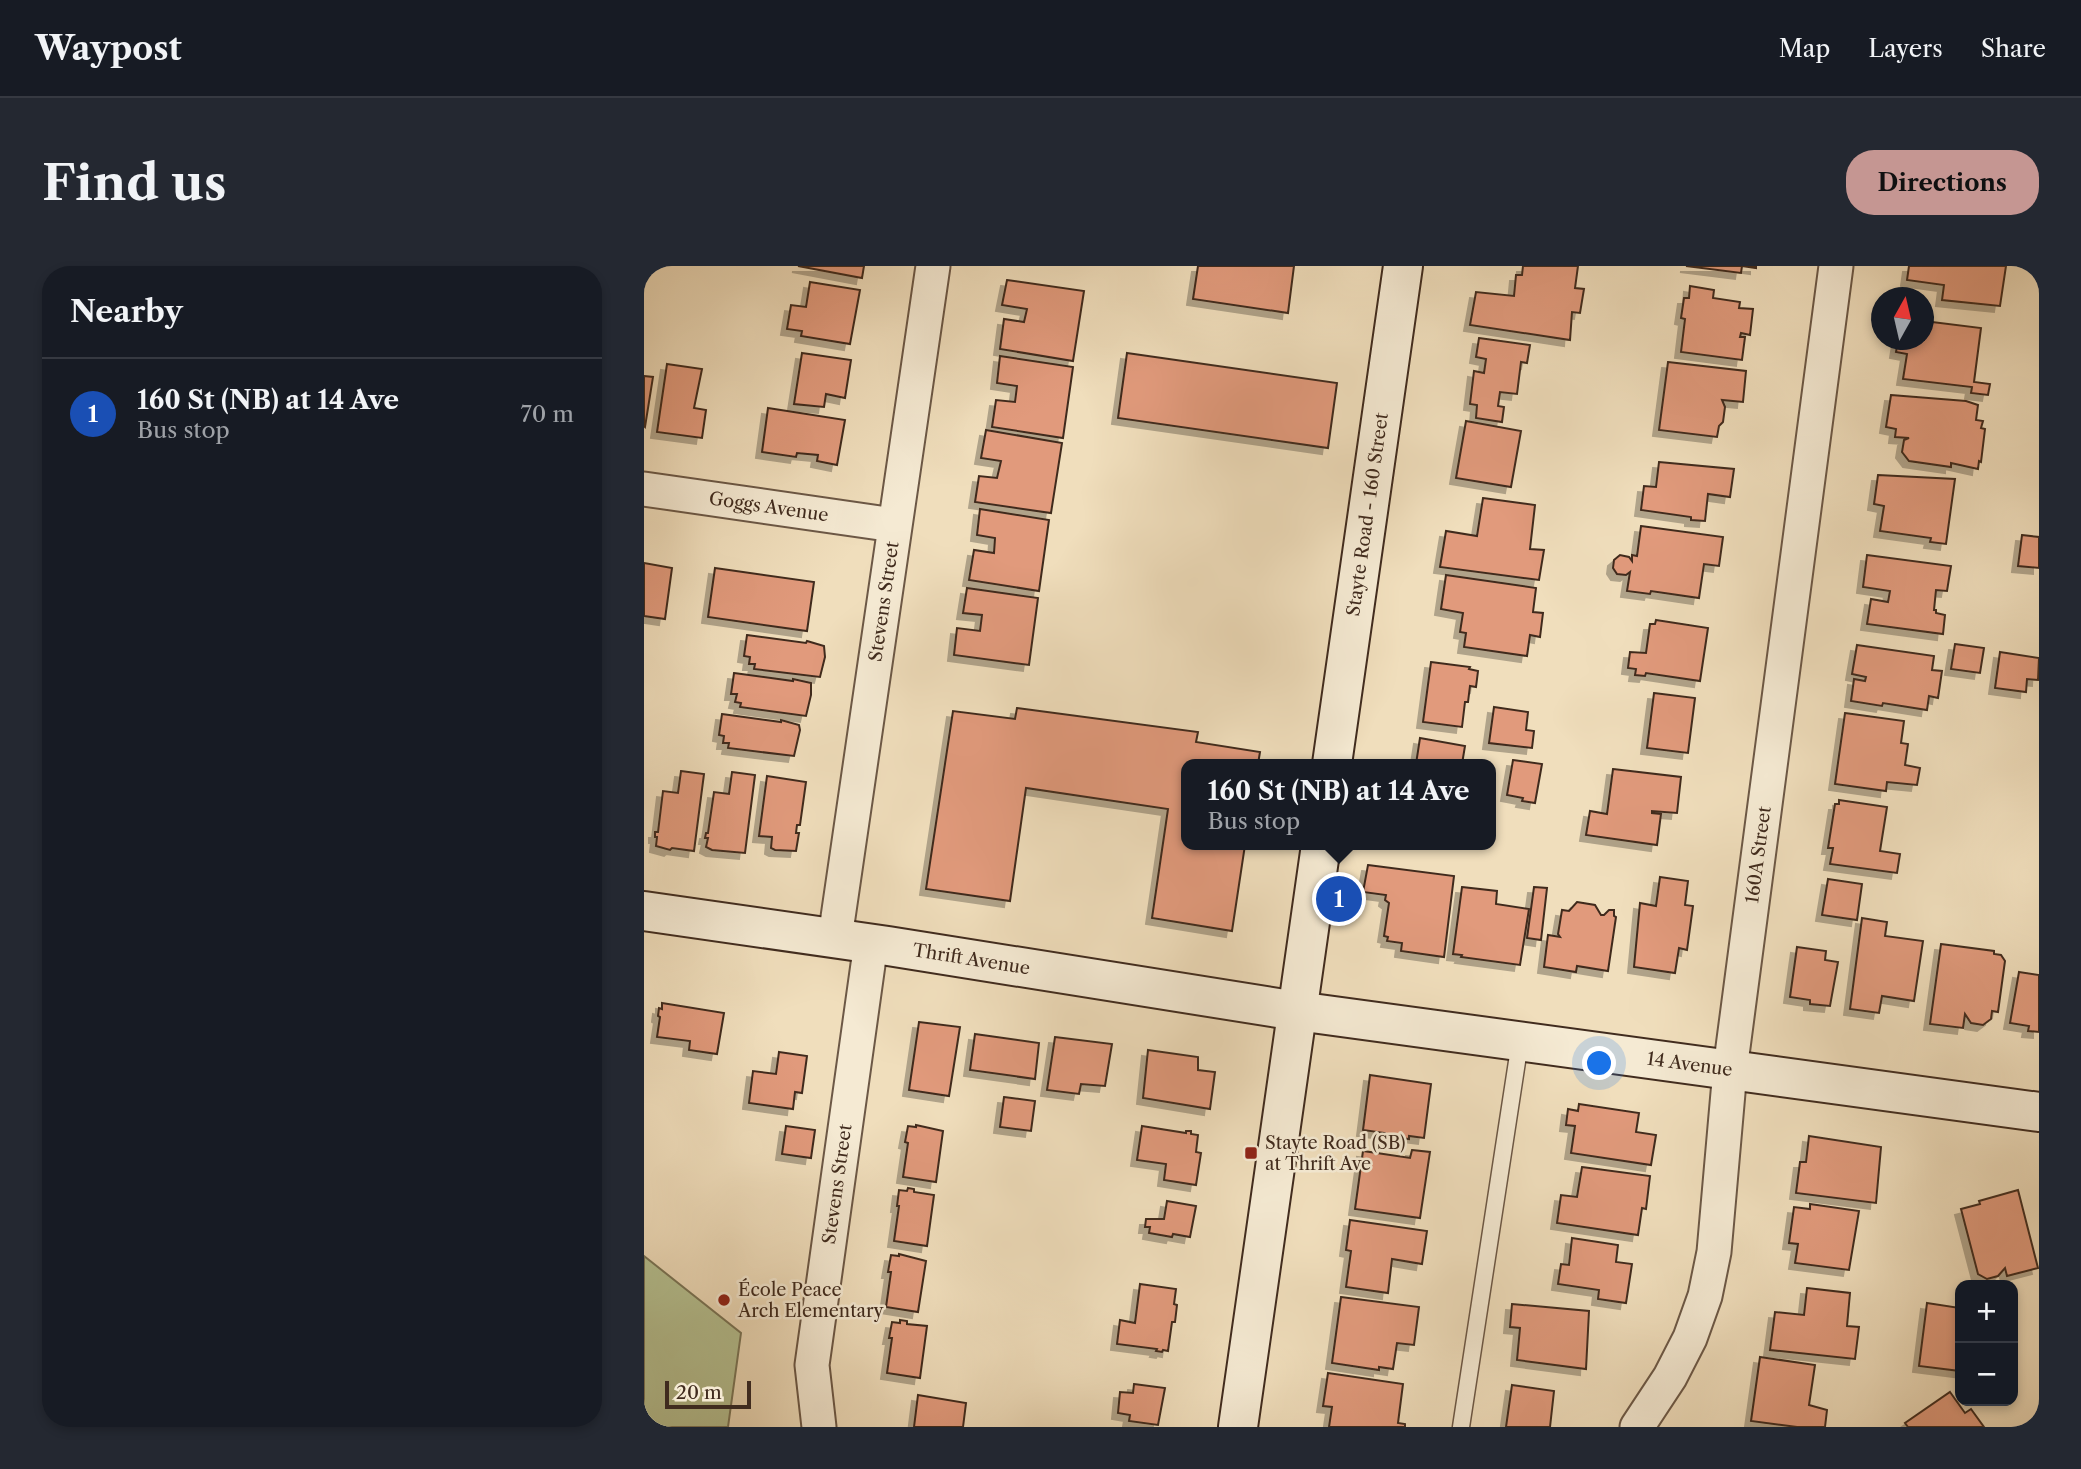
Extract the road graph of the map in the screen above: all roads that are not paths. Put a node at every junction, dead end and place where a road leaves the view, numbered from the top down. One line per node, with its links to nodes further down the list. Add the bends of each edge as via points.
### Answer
1 (933, 266): 5 (street, Stevens Street)
2 (1403, 266): 6 (street, Stayte Road - 160 Street)
3 (1836, 266): 12 (street, 160A Street)
4 (644, 489): 5 (street, Goggs Avenue)
5 (894, 525): 9 (street, Stevens Street)
6 (1333, 759)
7 (1320, 850): 10 (street)
8 (644, 911): 9 (street, Thrift Avenue)
9 (853, 941): 10 (street, Thrift Avenue); 14 (street, Stevens Street, via 812,1365)
10 (1297, 1011): 11 (street, 14 Avenue); 15 (street)
11 (1520, 1041): 12 (street, 14 Avenue); 16 (lane)
12 (1730, 1070): 13 (street, 14 Avenue); 17 (street, 160A Street, via 1714,1252 1705,1296 1670,1377)
13 (2039, 1112)
14 (819, 1427)
15 (1238, 1427)
16 (1461, 1427)
17 (1637, 1427)

